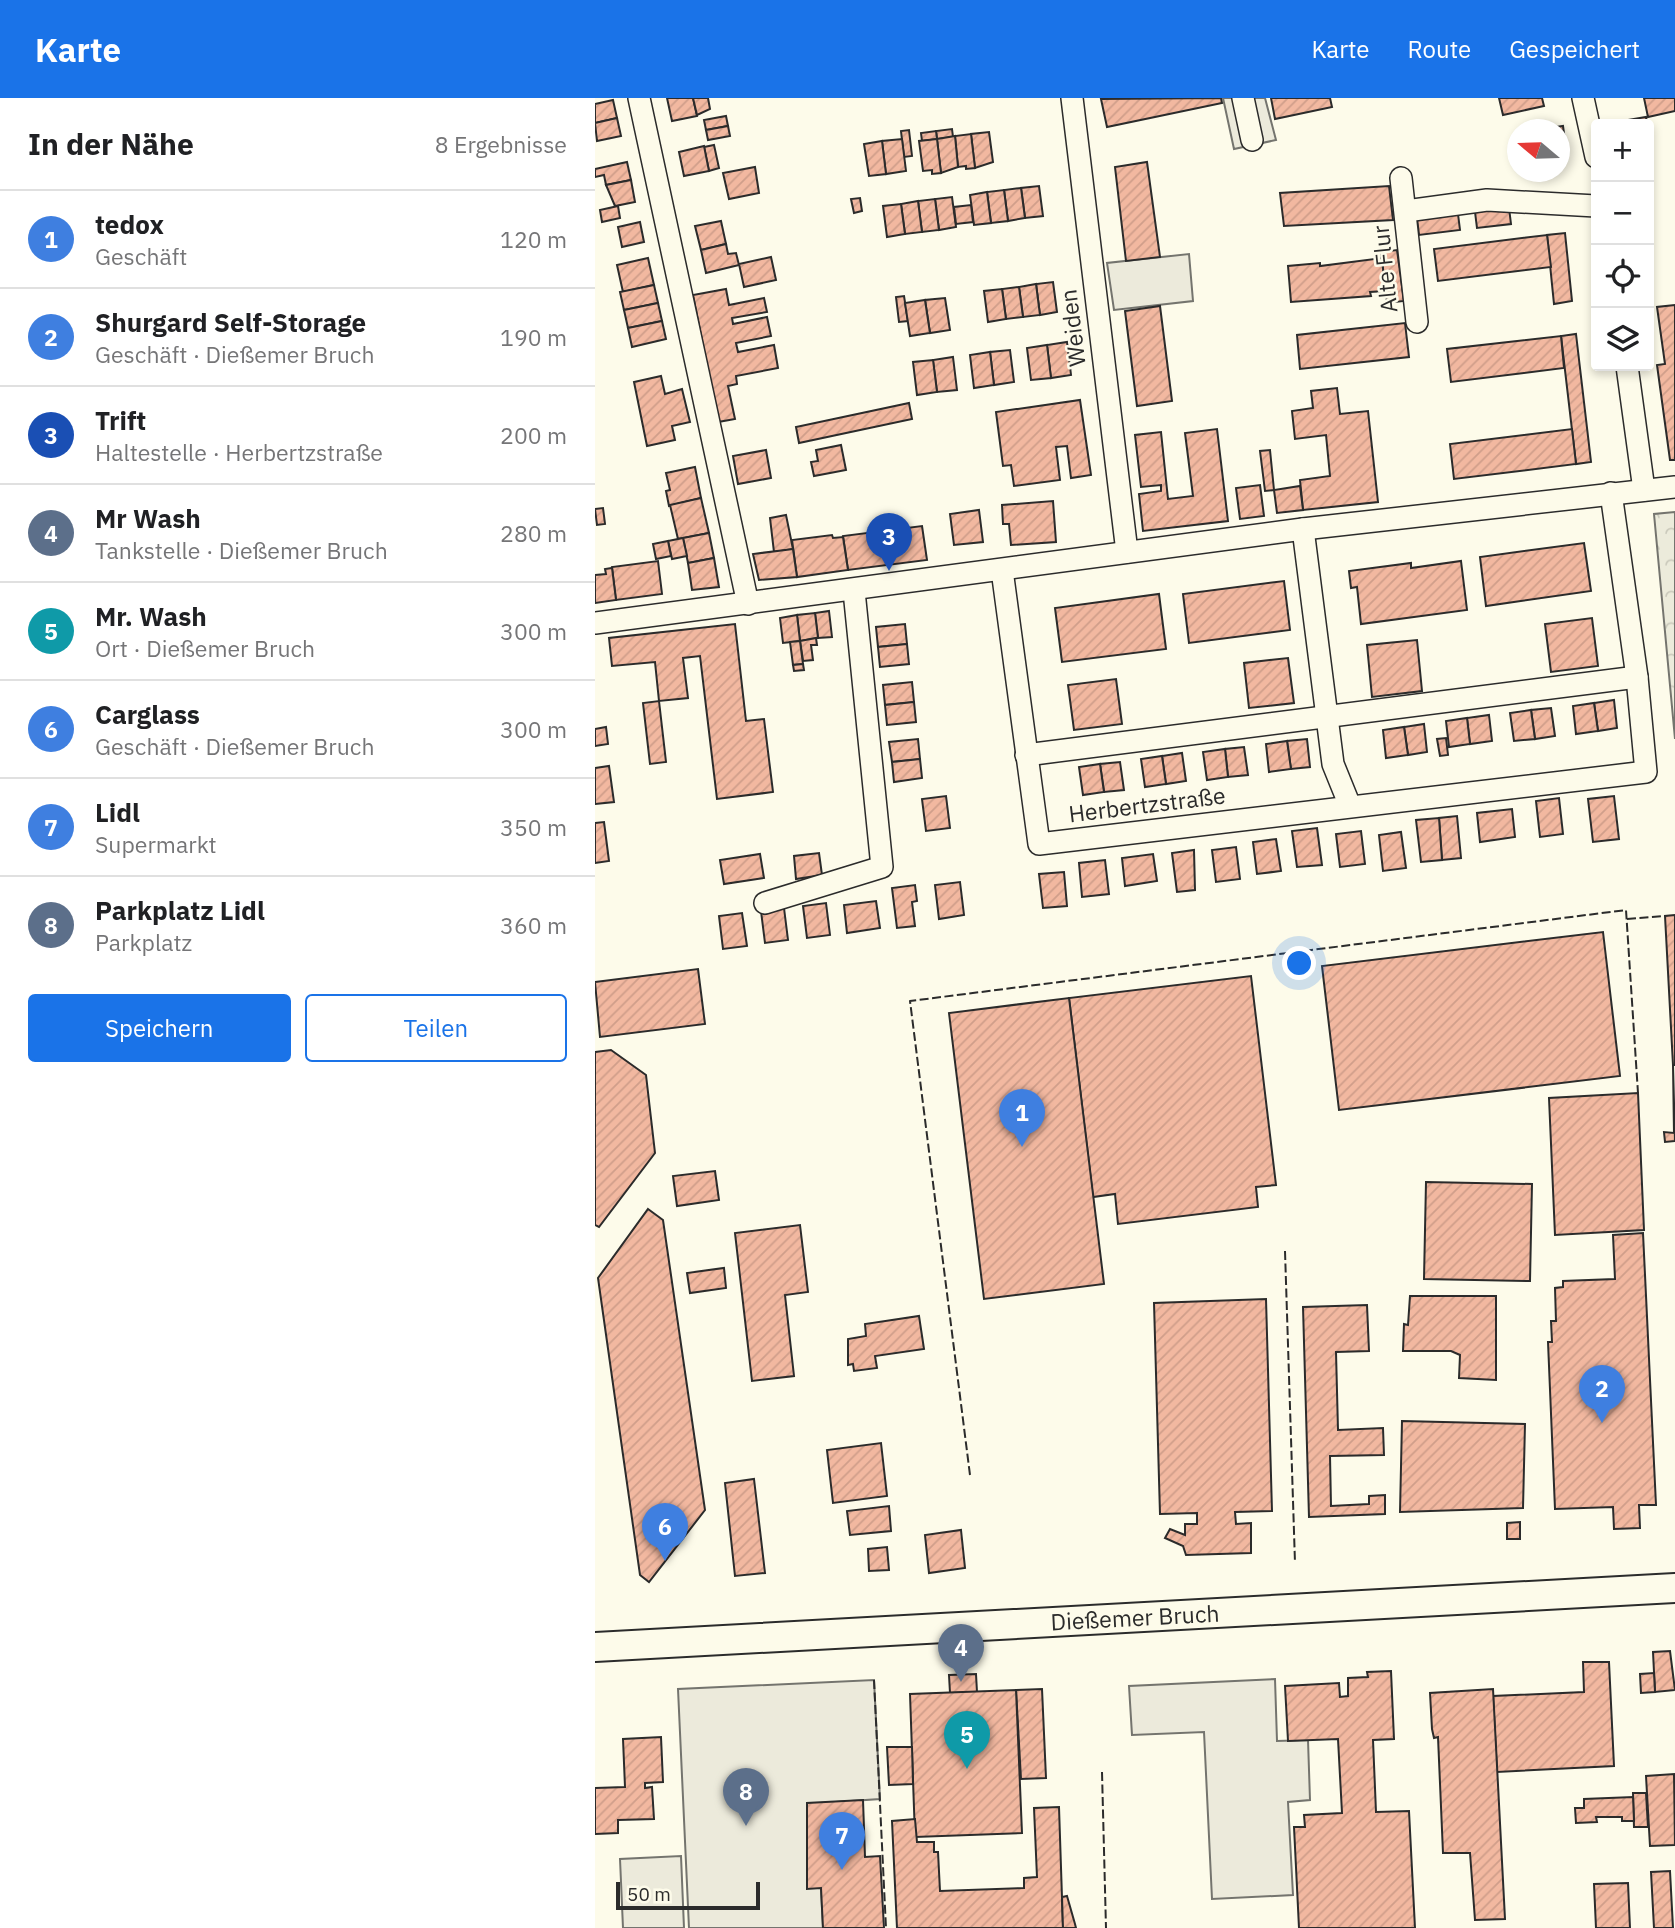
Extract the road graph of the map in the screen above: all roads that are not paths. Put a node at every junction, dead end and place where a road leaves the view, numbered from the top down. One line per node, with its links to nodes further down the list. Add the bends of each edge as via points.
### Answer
1 (639, 98): 19 (street)
2 (1072, 98): 16 (street, Weiden)
3 (1243, 98): 6 (street)
4 (1583, 98): 5 (street)
5 (1591, 134)
6 (1252, 140)
7 (1401, 178): 9 (street, Alte Flur)
8 (1591, 206): 9 (street, Alte Flur, via 1487,200)
9 (1406, 211): 10 (street, Alte Flur)
10 (1417, 321)
11 (1628, 371): 13 (street)
12 (1675, 487): 13 (street)
13 (1644, 491): 14 (street)
14 (1611, 493): 15 (street); 21 (street, Herbertzstraße)
15 (1303, 529): 16 (street); 22 (street)
16 (1126, 552): 17 (street)
17 (1002, 570): 18 (street); 23 (street, Herbertzstraße)
18 (854, 591): 19 (street); 25 (street, via 882,867)
19 (748, 604): 20 (street)
20 (595, 623)
21 (1637, 677): 22 (street); 24 (street, Herbertzstraße, via 1646,772)
22 (1329, 718): 23 (street); 24 (street, via 1333,764)
23 (1026, 755): 24 (street, Herbertzstraße, via 1039,844)
24 (1350, 806)
25 (765, 903)
26 (1675, 1588): 27 (main road, Dießemer Bruch)
27 (595, 1647)

